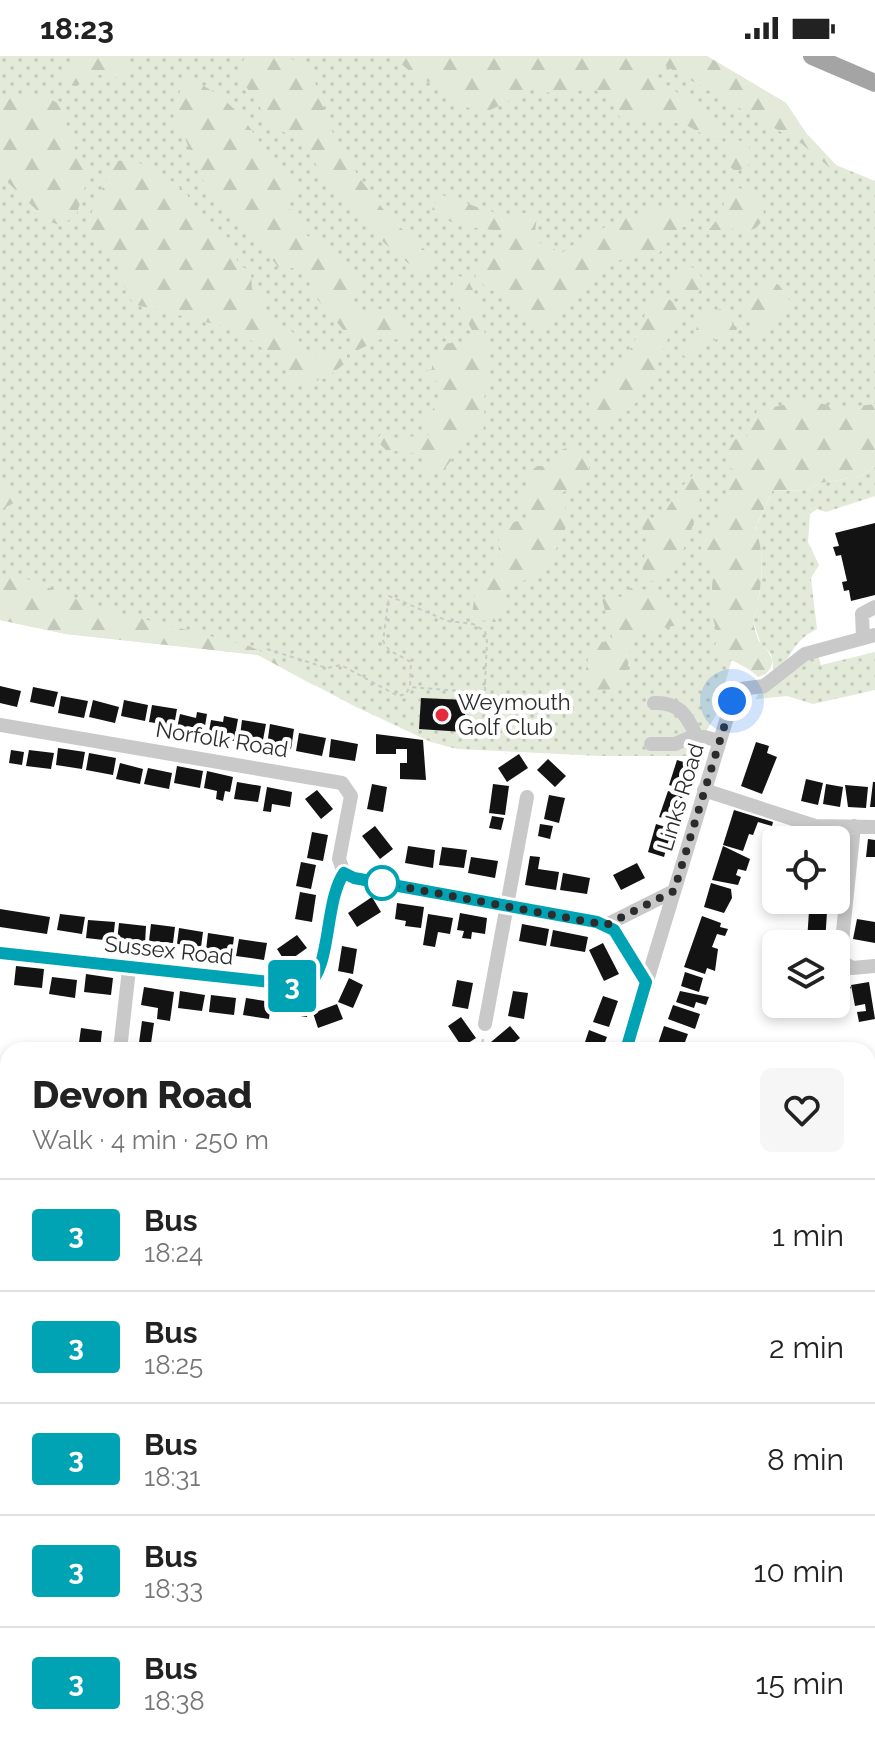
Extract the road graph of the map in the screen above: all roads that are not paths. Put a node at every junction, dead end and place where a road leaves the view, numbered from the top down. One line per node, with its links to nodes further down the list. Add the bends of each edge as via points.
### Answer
1 (812, 56): 2 (main road)
2 (875, 83)
3 (875, 607): 4 (street, Links Road, via 862,614)
4 (869, 637): 8 (street, Links Road, via 805,654 764,686 741,689)
5 (654, 703): 7 (street, via 676,705)
6 (0, 725): 14 (street, Norfolk Road, via 342,783 351,796 339,859)
7 (696, 735): 8 (street); 9 (street, via 685,742)
8 (720, 741): 10 (street, Links Road)
9 (651, 744)
10 (704, 790): 12 (street, via 815,826); 15 (street, Links Road)
11 (527, 797): 16 (street)
12 (854, 826): 13 (street); 19 (street, via 840,960 852,968)
13 (875, 827)
14 (344, 873): 16 (street); 20 (street, Sussex Road, via 333,892 319,971 307,986)
15 (674, 891): 17 (street); 21 (street, Links Road)
16 (506, 907): 17 (street); 22 (street)
17 (606, 925): 21 (street, via 619,936)
18 (0, 953): 20 (street, Sussex Road)
19 (875, 966)
20 (129, 969): 23 (street)
21 (646, 982): 24 (street, Links Road)
22 (485, 1024)
23 (121, 1042)
24 (628, 1042)

